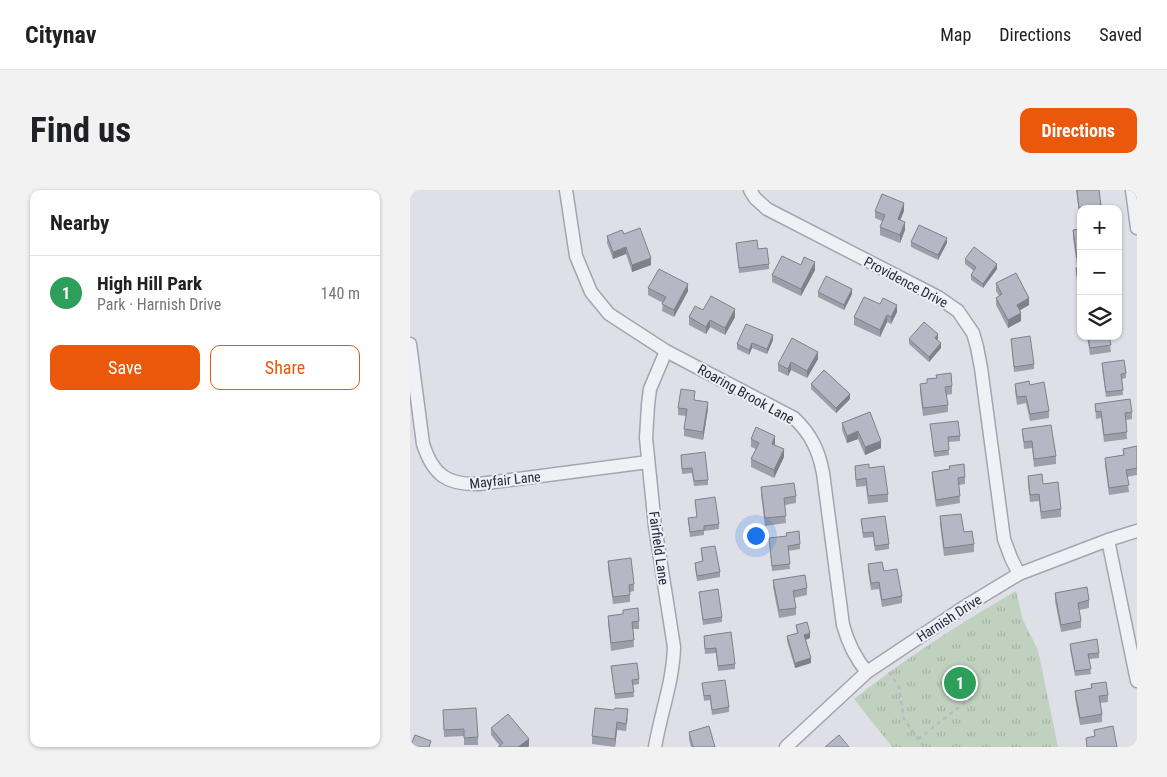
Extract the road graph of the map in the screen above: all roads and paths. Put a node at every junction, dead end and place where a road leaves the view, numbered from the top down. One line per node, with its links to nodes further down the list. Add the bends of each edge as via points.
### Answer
1 (566, 190): 6 (street, Roaring Brook Lane, via 576,256 591,292 609,314)
2 (750, 190): 10 (street, Providence Drive, via 767,209 938,297 958,311 967,323 973,333 981,368 1004,539)
3 (1132, 190): 4 (street)
4 (1137, 228)
5 (410, 344): 7 (street, Mayfair Lane, via 423,444 435,471 448,480 462,485 480,484)
6 (666, 351): 7 (street, Fairfield Lane, via 650,389 646,438); 12 (street, Roaring Brook Lane, via 788,414 810,436 823,474 843,625 856,658)
7 (648, 462): 16 (street, Fairfield Lane, via 674,647 670,688)
8 (1137, 531): 9 (street, Harnish Drive)
9 (1108, 540): 10 (street, Harnish Drive); 14 (street)
10 (1019, 574): 11 (street, Harnish Drive)
11 (883, 662): 12 (street, Harnish Drive); 15 (path, via 899,687 904,719)
12 (868, 672): 17 (street, Harnish Drive)
13 (954, 674): 15 (path, via 972,698)
14 (1137, 681)
15 (918, 739): 18 (path)
16 (655, 747)
17 (786, 747)
18 (924, 747)

